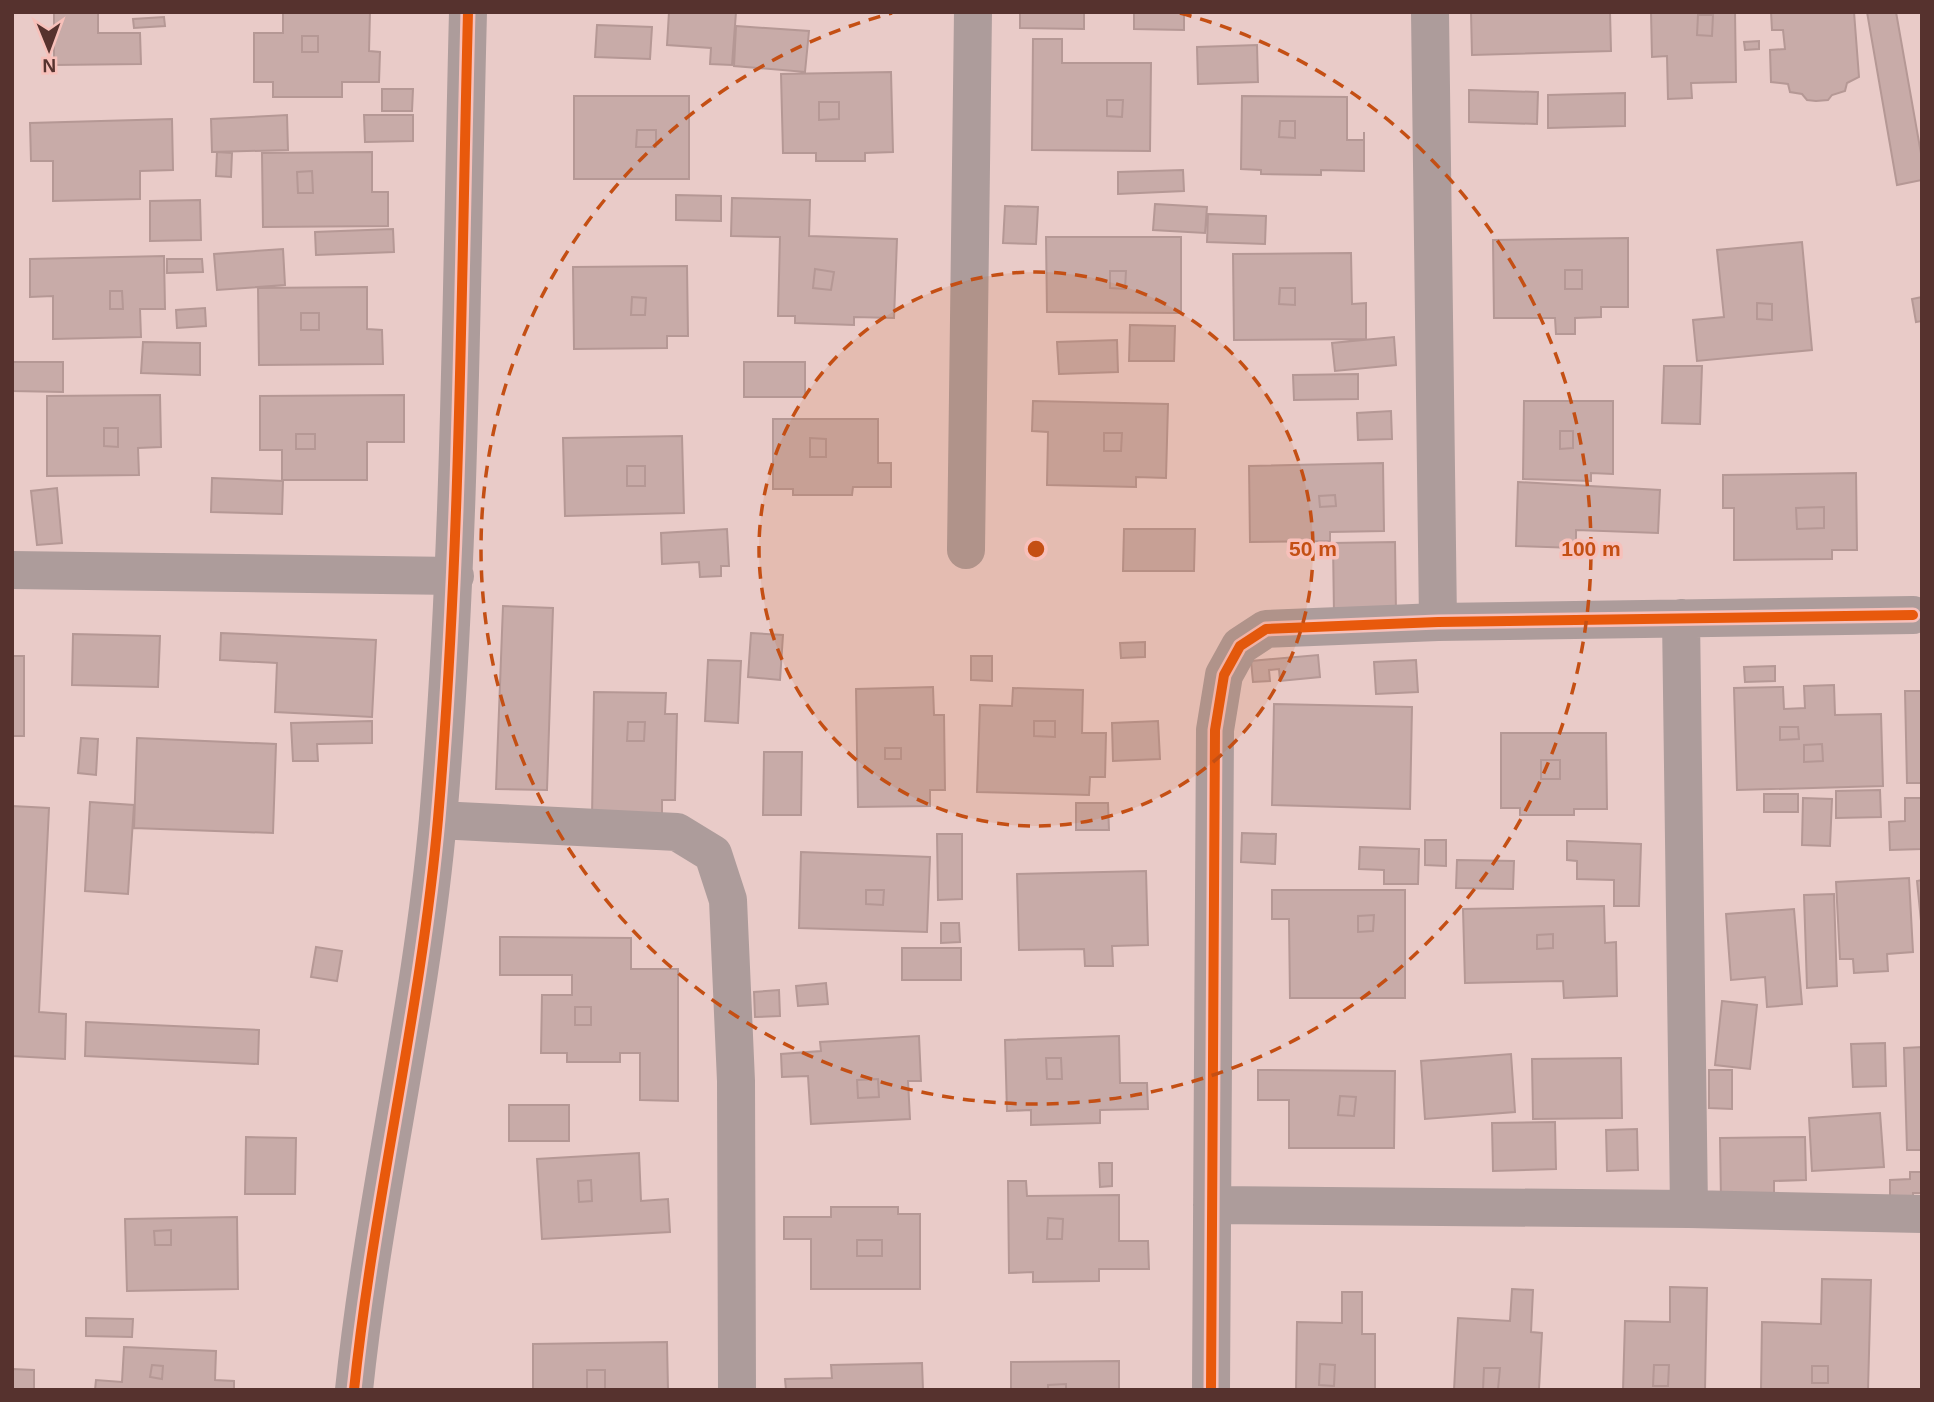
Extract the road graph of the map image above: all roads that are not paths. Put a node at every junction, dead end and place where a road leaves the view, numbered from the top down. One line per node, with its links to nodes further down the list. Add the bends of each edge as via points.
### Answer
1 (468, 12): 6 (street)
2 (973, 12): 4 (street)
3 (1430, 12): 9 (street)
4 (966, 550)
5 (12, 570): 6 (street)
6 (455, 576): 10 (street)
7 (1913, 615): 8 (street)
8 (1681, 618): 9 (street); 12 (street)
9 (1438, 622): 11 (street, via 1266,629 1240,646 1224,676 1214,730)
10 (438, 820): 14 (street, via 420,981 361,1320); 15 (street, via 677,832 713,854 728,900 736,1081)
11 (1212, 1205): 12 (street); 16 (street)
12 (1689, 1209): 13 (street)
13 (1922, 1214)
14 (354, 1390)
15 (737, 1390)
16 (1211, 1390)

